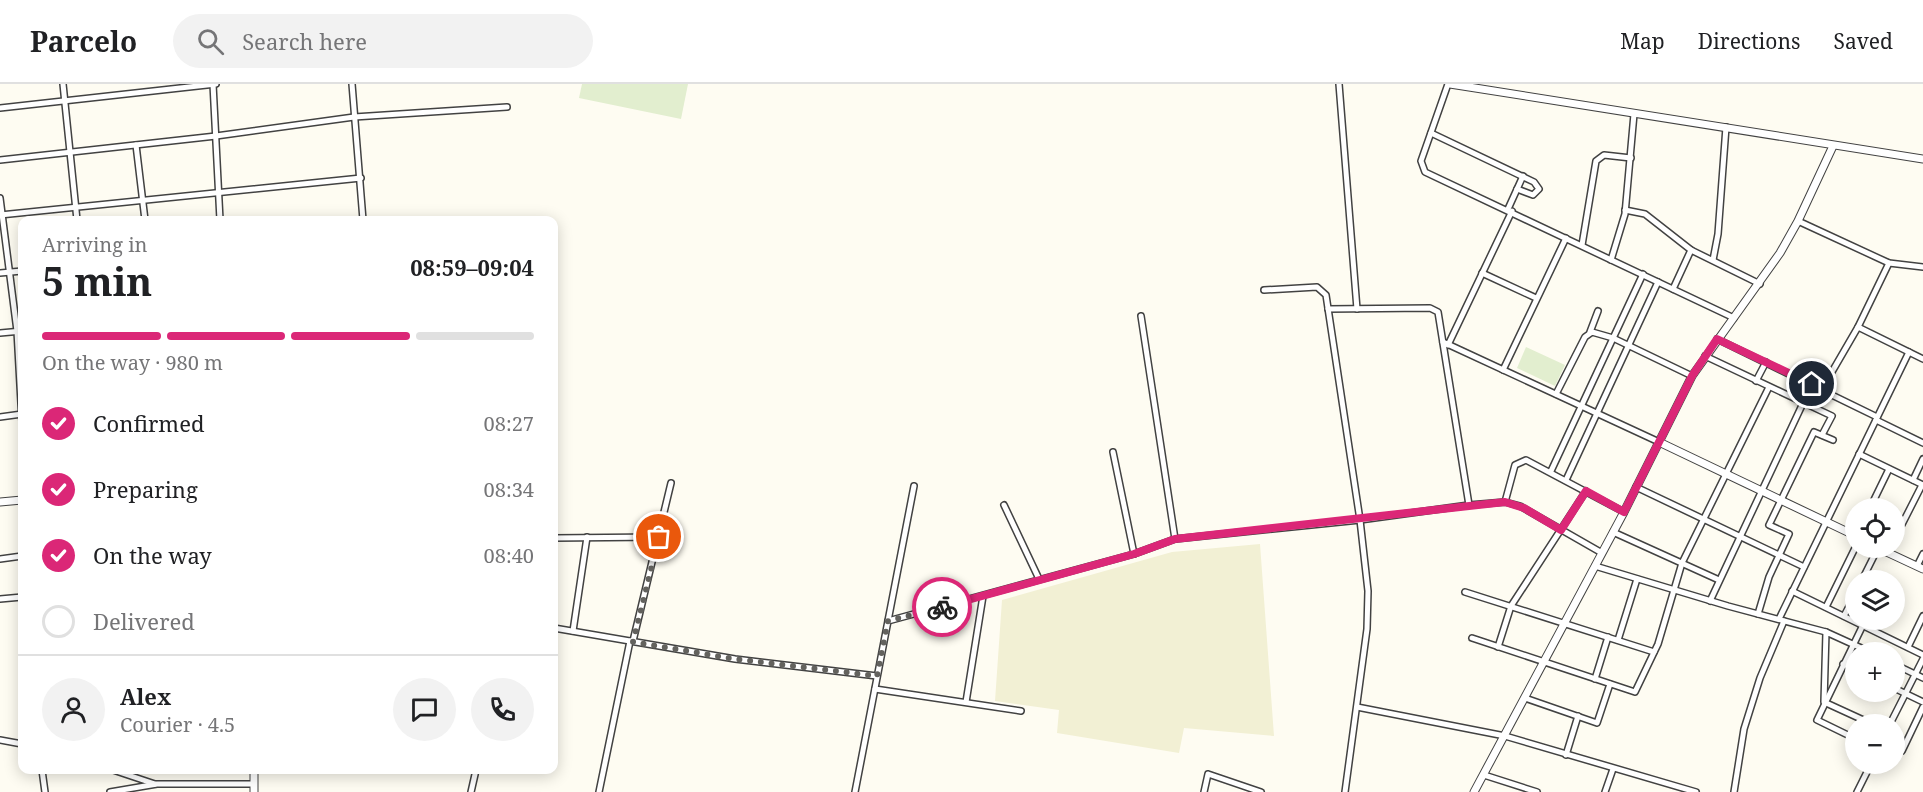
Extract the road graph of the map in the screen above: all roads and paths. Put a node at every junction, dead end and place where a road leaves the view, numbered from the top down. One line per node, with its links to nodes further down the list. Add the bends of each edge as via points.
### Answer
1 (63, 84): 6 (street)
2 (214, 84): 6 (street); 13 (street)
3 (352, 84): 10 (street)
4 (1339, 84): 53 (street)
5 (1449, 84): 9 (street); 12 (street)
6 (64, 101): 8 (street); 16 (street)
7 (507, 107): 10 (street)
8 (0, 108)
9 (1634, 114): 11 (street); 17 (street)
10 (354, 117): 13 (street); 21 (street)
11 (1726, 127): 15 (street); 39 (street)
12 (1431, 133): 20 (street); 27 (street, via 1420,161 1423,170)
13 (216, 136): 14 (street); 23 (street)
14 (136, 145): 16 (street); 25 (street)
15 (1833, 146): 18 (street); 34 (street)
16 (69, 152): 19 (street); 26 (street)
17 (1631, 158): 28 (street); 36 (street, via 1604,155 1596,161)
18 (1923, 159)
19 (0, 160)
20 (1523, 176): 22 (street); 22 (street, via 1536,183 1539,191 1531,195)
21 (361, 178): 23 (street); 33 (street)
22 (1517, 189): 27 (street)
23 (219, 193): 25 (street); 32 (street)
24 (0, 198): 29 (street)
25 (142, 200): 26 (street); 31 (street)
26 (76, 207): 29 (street); 30 (street)
27 (1510, 210): 35 (street); 45 (street)
28 (1625, 210): 37 (street, via 1651,218); 38 (street)
29 (1, 215): 43 (street)
30 (77, 216)
31 (144, 216)
32 (220, 216)
33 (363, 216)
34 (1798, 221): 40 (street); 48 (street)
35 (1566, 238): 36 (street); 51 (street)
36 (1582, 245): 38 (street)
37 (1691, 250): 39 (street); 49 (street)
38 (1611, 260): 46 (street)
39 (1713, 260): 48 (street)
40 (1889, 263): 41 (street); 58 (street)
41 (1923, 267)
42 (18, 271): 43 (street)
43 (9, 272): 44 (street); 57 (street)
44 (0, 273)
45 (1482, 273): 51 (street); 64 (street)
46 (1643, 274): 47 (street); 62 (street)
47 (1658, 282): 49 (street); 65 (street)
48 (1760, 284): 56 (street)
49 (1673, 289): 56 (street)
50 (1264, 290): 52 (street, via 1320,288 1326,295)
51 (1536, 298): 70 (street)
52 (1328, 309): 53 (street); 110 (street)
53 (1357, 309): 64 (street, via 1433,309 1441,318)
54 (1598, 310): 60 (street)
55 (1141, 316): 120 (street)
56 (1734, 318): 63 (street)
57 (18, 320)
58 (1858, 327): 66 (street); 75 (street)
59 (18, 331): 61 (street)
60 (1590, 332): 62 (street); 76 (street)
61 (0, 333)
62 (1613, 338): 65 (street); 78 (street)
63 (1717, 339): 67 (street); 69 (street)
64 (1446, 343): 70 (street); 107 (street)
65 (1628, 346): 71 (street); 79 (street)
66 (1909, 352): 68 (street); 82 (street)
67 (1705, 357): 71 (street); 72 (street)
68 (1923, 359)
69 (1766, 362): 72 (street); 73 (street)
70 (1503, 370): 76 (street)
71 (1692, 376): 85 (street)
72 (1756, 381): 74 (street)
73 (1812, 384): 75 (street); 77 (street)
74 (1769, 387): 77 (street); 92 (street)
75 (1822, 389): 82 (street)
76 (1556, 394): 78 (street)
77 (1803, 403): 83 (street, via 1832,416); 100 (street)
78 (1581, 406): 79 (street); 91 (street)
79 (1597, 413): 85 (street); 93 (street)
80 (18, 415): 81 (street)
81 (0, 417)
82 (1877, 419): 86 (street); 88 (street)
83 (1822, 435): 84 (street); 103 (street, via 1814,432)
84 (1833, 440)
85 (1659, 442): 92 (street); 98 (street)
86 (1923, 443)
87 (1113, 452): 122 (street)
88 (1859, 454): 90 (street); 112 (street)
89 (1923, 459): 94 (street)
90 (1889, 469): 94 (street); 101 (street)
91 (1551, 471): 93 (street); 105 (street, via 1526,460 1518,462)
92 (1726, 474): 100 (street); 111 (street)
93 (1566, 480): 99 (street)
94 (1913, 480): 96 (street)
95 (671, 483): 118 (street)
96 (1923, 485): 109 (street)
97 (914, 486): 149 (street)
98 (1636, 487): 108 (street); 111 (street)
99 (1586, 491): 108 (street); 113 (street)
100 (1761, 491): 103 (street); 116 (street)
101 (1875, 498)
102 (18, 500): 104 (street)
103 (1781, 501): 112 (street); 124 (street, via 1769,525 1789,534)
104 (0, 502)
105 (1505, 502): 107 (street); 113 (street, via 1524,508)
106 (1004, 505): 133 (street)
107 (1469, 505): 110 (street)
108 (1624, 512): 115 (street)
109 (1905, 519)
110 (1360, 520): 120 (street); 179 (street, via 1368,591)
111 (1704, 520): 116 (street); 129 (street)
112 (1826, 522): 114 (street); 131 (street)
113 (1561, 530): 121 (street); 143 (street)
114 (1845, 531)
115 (1613, 532): 121 (street); 129 (street)
116 (1740, 536): 124 (street); 135 (street)
117 (587, 537): 118 (street); 119 (street); 153 (street)
118 (659, 537): 158 (street)
119 (558, 538)
120 (1175, 539): 122 (street)
121 (1602, 553): 130 (street)
122 (1134, 554): 133 (street)
123 (1923, 554): 132 (street)
124 (1779, 555): 131 (street); 145 (street)
125 (18, 557): 128 (street)
126 (1850, 558): 144 (street)
127 (1903, 558): 132 (street)
128 (0, 559)
129 (1682, 562): 135 (street); 136 (street)
130 (1595, 566): 134 (street); 150 (street)
131 (1804, 567): 137 (street)
132 (1920, 568)
133 (1039, 579): 139 (street)
134 (1637, 579): 136 (street); 157 (street)
135 (1719, 580): 142 (street)
136 (1675, 590): 142 (street); 162 (street)
137 (1792, 591): 144 (street); 148 (street)
138 (1465, 592): 143 (street)
139 (983, 596): 149 (street); 176 (street)
140 (18, 597): 141 (street)
141 (0, 599)
142 (1710, 601): 145 (street)
143 (1511, 606): 150 (street); 160 (street)
144 (1826, 607): 146 (street)
145 (1758, 614): 148 (street)
146 (1844, 616)
147 (1923, 616): 161 (street)
148 (1781, 620): 154 (street); 211 (street, via 1744,729)
149 (888, 621): 169 (street)
150 (1564, 624): 156 (street); 165 (street)
151 (558, 629): 153 (street)
152 (1873, 630): 161 (street)
153 (573, 631): 158 (street)
154 (1826, 632): 159 (street); 177 (street)
155 (1472, 638): 160 (street)
156 (1608, 638): 157 (street); 171 (street)
157 (1618, 640): 162 (street)
158 (632, 641): 169 (street, via 735,659); 202 (street)
159 (1847, 642)
160 (1498, 647): 165 (street)
161 (1908, 647): 163 (street)
162 (1654, 652): 172 (street, via 1635,692)
163 (1923, 654)
164 (1923, 659): 168 (street)
165 (1544, 662): 171 (street); 175 (street)
166 (1844, 664): 177 (street)
167 (1905, 669): 168 (street)
168 (1916, 674): 170 (street); 174 (street)
169 (877, 676): 173 (street)
170 (1923, 678)
171 (1595, 679): 172 (street)
172 (1610, 684): 184 (street, via 1596,723)
173 (875, 688): 176 (street); 203 (street)
174 (1906, 694): 178 (street); 183 (street)
175 (1525, 698): 184 (street); 186 (street)
176 (966, 702): 181 (street)
177 (1824, 702): 182 (street); 185 (street, via 1816,720)
178 (1923, 702)
179 (1357, 707): 186 (street); 206 (street)
180 (1923, 707): 189 (street)
181 (1021, 711)
182 (1850, 714)
183 (1895, 714)
184 (1578, 716): 190 (street)
185 (1845, 734)
186 (1504, 736): 190 (street); 196 (street)
187 (0, 740): 188 (street)
188 (18, 743)
189 (1905, 745)
190 (1566, 755): 191 (street)
191 (1613, 769): 209 (street); 210 (street)
192 (43, 774): 199 (street)
193 (128, 774): 197 (street)
194 (475, 774): 201 (street)
195 (1866, 774): 212 (street)
196 (1484, 775): 207 (street); 208 (street)
197 (157, 784): 198 (street); 200 (street)
198 (254, 788)
199 (45, 792)
200 (110, 792)
201 (471, 792)
202 (599, 792)
203 (855, 792)
204 (1204, 792): 205 (street, via 1208,774)
205 (1261, 792)
206 (1346, 792)
207 (1474, 792)
208 (1537, 792)
209 (1605, 792)
210 (1696, 792)
211 (1734, 792)
212 (1857, 792)

